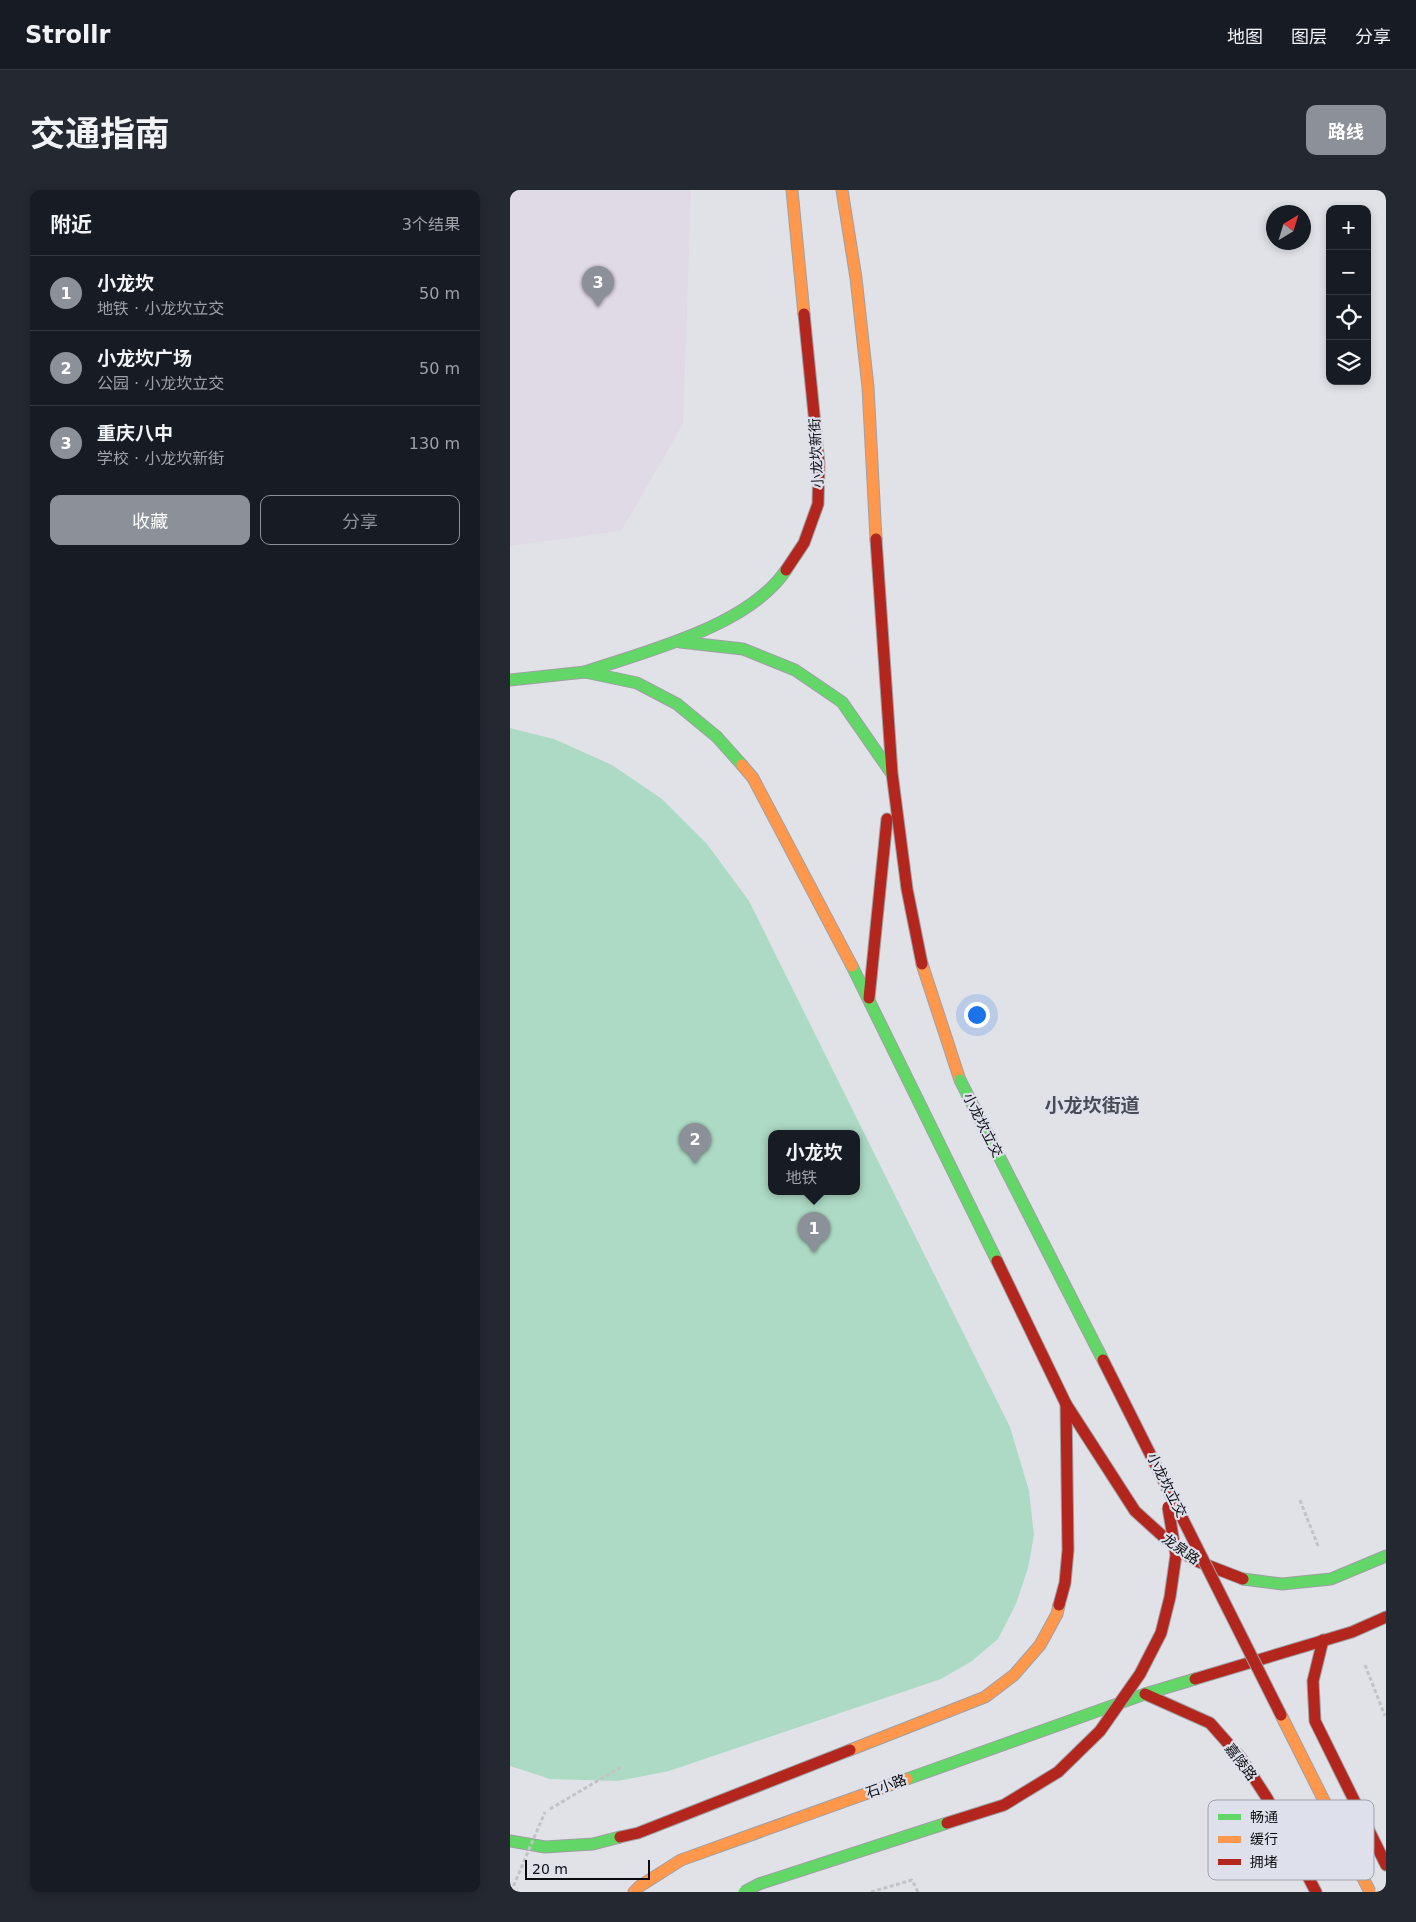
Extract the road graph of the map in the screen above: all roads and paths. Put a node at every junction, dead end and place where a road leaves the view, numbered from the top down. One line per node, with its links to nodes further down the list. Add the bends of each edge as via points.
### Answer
1 (792, 190): 3 (main road, 小龙坎新街, via 820,464 818,504 804,542 779,581 742,611 709,629)
2 (842, 190): 6 (main road, via 868,387)
3 (674, 641): 4 (main road, 小龙坎新街); 6 (main road, via 743,649 795,670 842,702)
4 (585, 672): 5 (main road); 7 (main road, 龙泉路, via 637,683 677,704 717,736 753,778)
5 (510, 680)
6 (892, 772): 7 (main road); 9 (main road, 小龙坎立交, bridge, via 907,889 921,961 960,1080)
7 (869, 998): 8 (main road, 龙泉路)
8 (1066, 1404): 10 (main road, 龙泉路, via 1135,1511 1194,1560 1238,1578 1282,1584 1331,1579); 18 (main road, via 1068,1550 1065,1583 1056,1614 1040,1645 1014,1675 985,1697 638,1833 593,1844 545,1847)
9 (1163, 1478): 16 (main road, 小龙坎立交, bridge); 25 (main road, bridge, via 1176,1555 1170,1597 1161,1633 1140,1674 1100,1731 1058,1772 1004,1805 759,1884)
10 (1386, 1556)
11 (1386, 1617): 12 (main road)
12 (1323, 1640): 13 (main road); 17 (main road, via 1313,1681 1315,1721)
13 (1145, 1694): 15 (main road, 嘉陵路, via 1210,1723 1241,1758); 24 (main road, 石小路, via 682,1860)
14 (621, 1768): 23 (path, bridge, via 545,1812)
15 (1268, 1800)
16 (1324, 1800)
17 (1353, 1800)
18 (510, 1841)
19 (1374, 1841): 20 (main road)
20 (1386, 1865)
21 (1310, 1880): 28 (main road, 嘉陵路)
22 (1364, 1880): 29 (main road, 小龙坎立交, bridge)
23 (510, 1892)
24 (634, 1892)
25 (744, 1892)
26 (871, 1892): 27 (path, via 912,1880)
27 (918, 1892)
28 (1316, 1892)
29 (1370, 1892)

